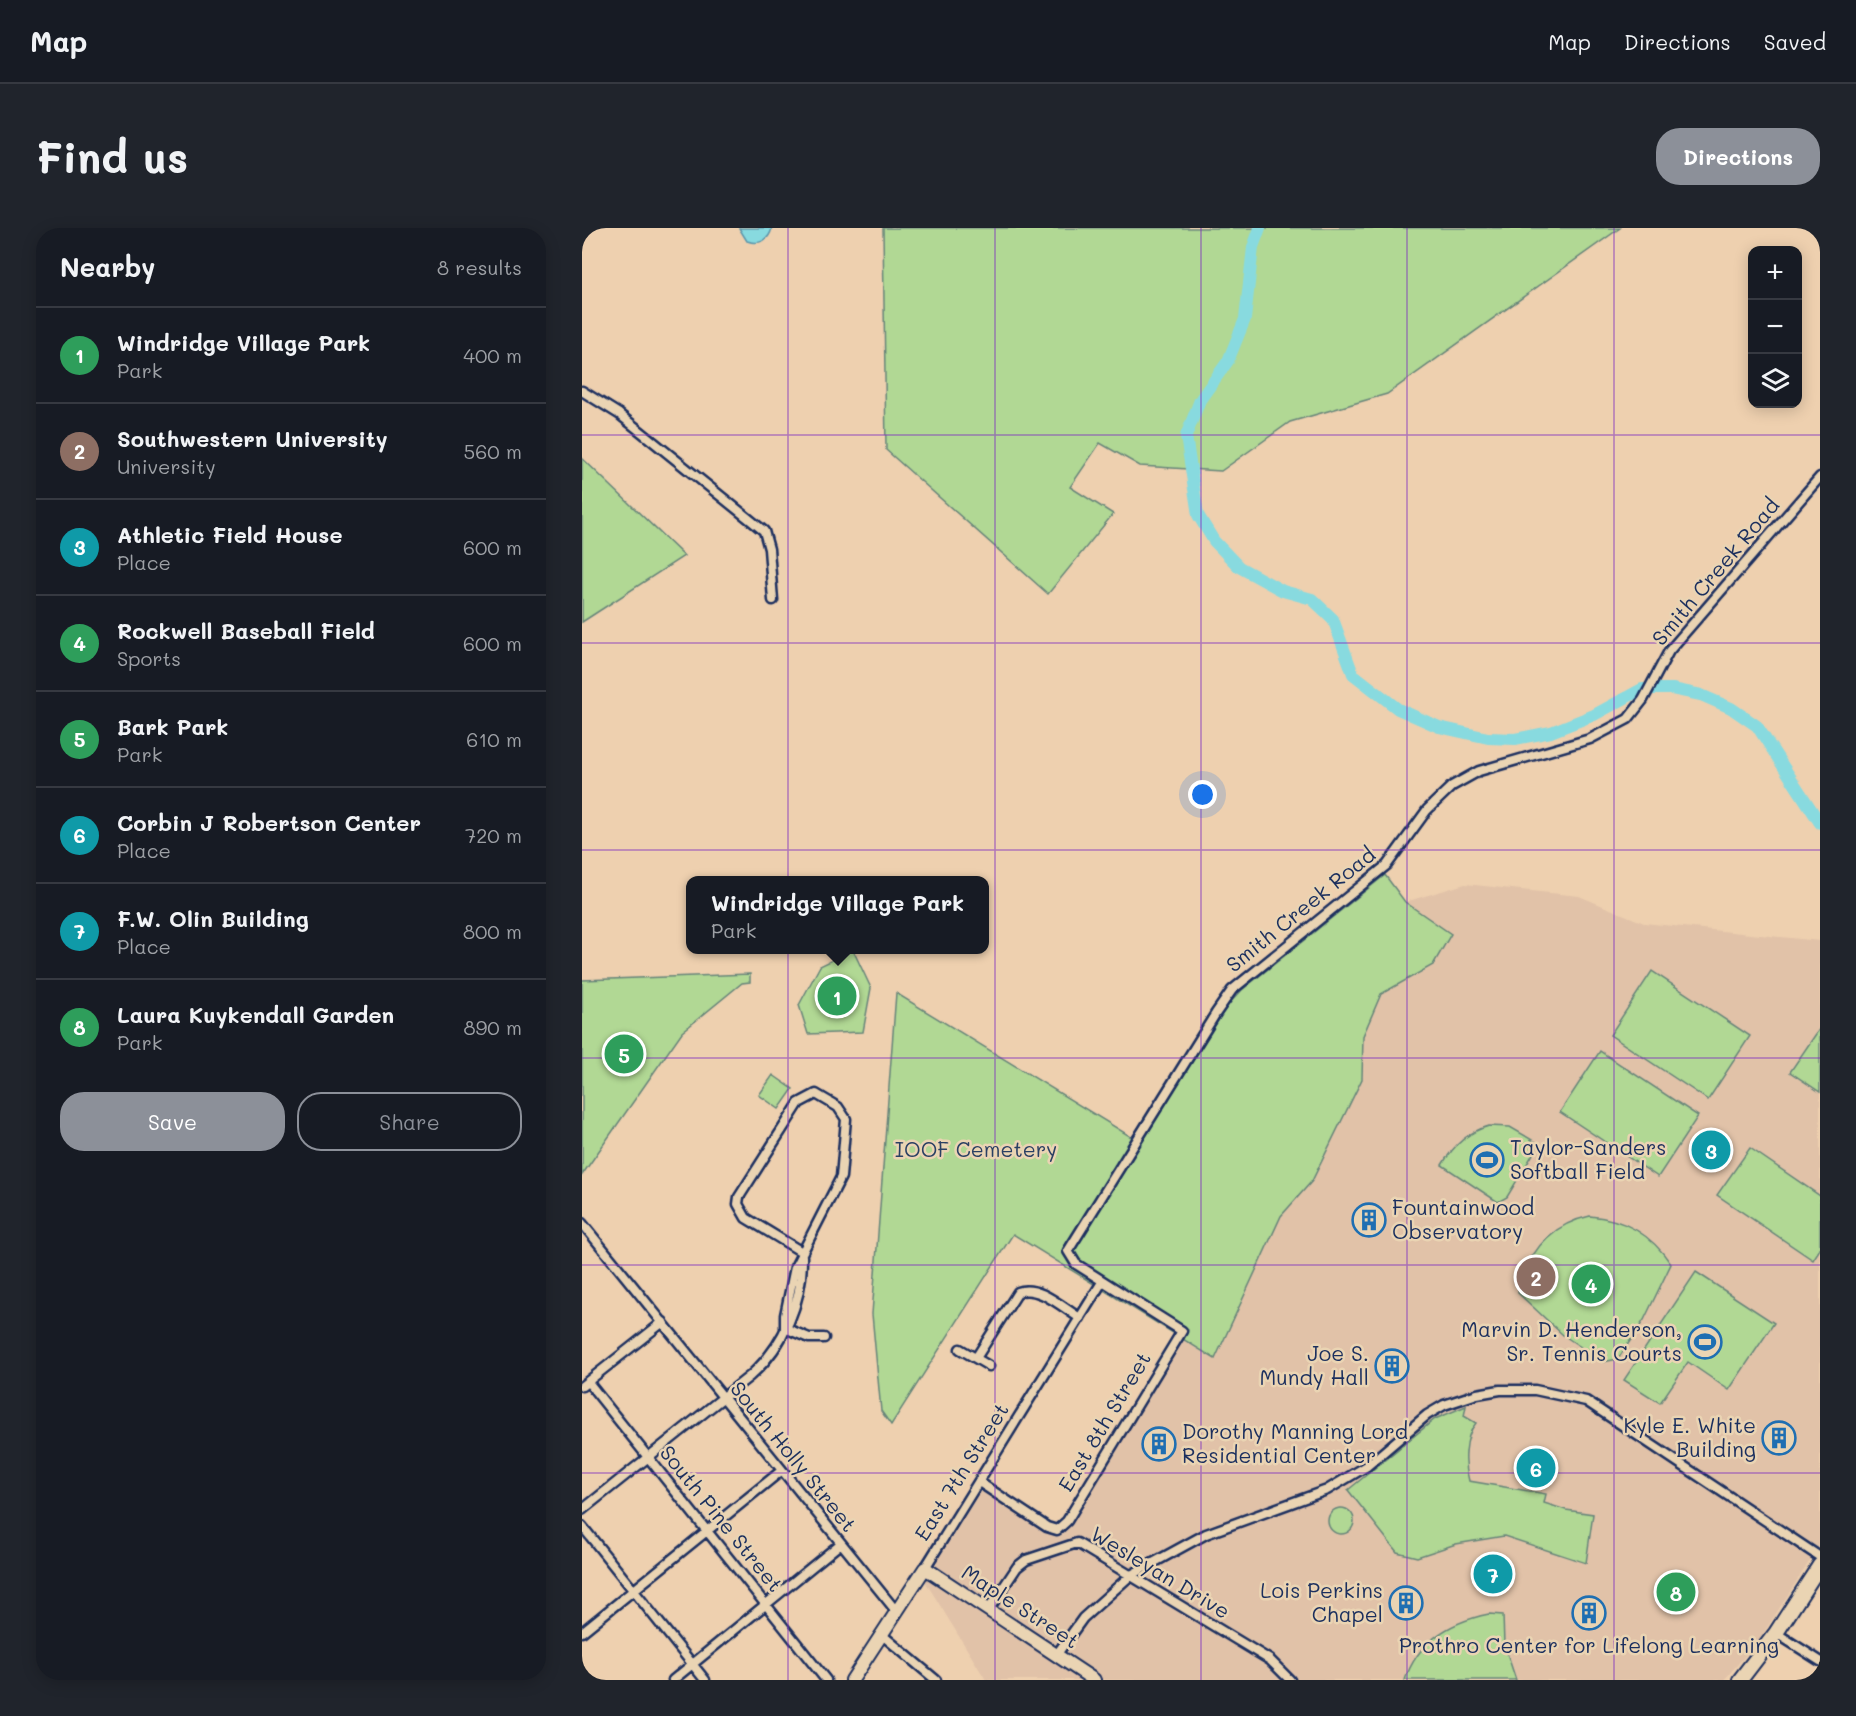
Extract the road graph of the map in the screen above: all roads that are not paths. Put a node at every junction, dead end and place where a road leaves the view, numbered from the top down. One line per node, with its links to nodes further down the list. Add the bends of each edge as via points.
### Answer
1 (582, 391): 3 (street, via 619,414 764,531)
2 (1820, 477): 6 (street, Smith Creek Road, via 1669,651 1643,700 1628,719 1590,739 1489,768 1452,786 1427,810 1387,865 1233,990 1070,1246 1072,1260)
3 (773, 600)
4 (582, 1223): 8 (street, South Holly Street)
5 (802, 1252): 5 (street, via 746,1218 738,1204 799,1103 816,1094 844,1113 842,1166 838,1186); 9 (street, via 793,1317)
6 (1102, 1282): 7 (street, East 7th Street); 10 (street, Smith Creek Road)
7 (1080, 1318): 13 (street, via 1026,1288 1018,1292); 19 (street, East 7th Street)
8 (663, 1322): 15 (street); 16 (street, South Holly Street)
9 (785, 1328): 11 (street, via 809,1338); 16 (street, via 762,1366)
10 (1182, 1331): 19 (street, East 8th Street, via 1067,1521 1057,1530)
11 (824, 1338)
12 (960, 1349): 13 (street)
13 (976, 1358): 14 (street)
14 (989, 1366)
15 (585, 1384): 17 (street, South Pine Street)
16 (723, 1399): 17 (street); 18 (street, South Holly Street)
17 (649, 1458): 20 (street); 22 (street, South Pine Street)
18 (780, 1471): 22 (street); 23 (street, South Holly Street)
19 (979, 1482): 26 (street, East 7th Street)
20 (582, 1510)
21 (582, 1526): 28 (street)
22 (707, 1530): 28 (street); 29 (street, South Pine Street)
23 (840, 1545): 29 (street); 31 (street, South Holly Street)
24 (1820, 1557): 27 (street, via 1586,1401 1535,1390 1500,1390 1444,1405 1427,1414 1366,1466 1328,1490 1206,1534)
25 (1820, 1565): 33 (main road)
26 (925, 1568): 30 (street, Maple Street); 31 (street, East 7th Street)
27 (1131, 1575): 30 (street, Wesleyan Drive, via 1077,1543 1026,1560 1017,1567); 35 (street, via 1083,1618); 44 (street, Wesleyan Drive, via 1270,1660)
28 (633, 1590): 32 (street); 37 (street)
29 (766, 1605): 37 (street); 40 (street, South Pine Street)
30 (989, 1610): 35 (street, Maple Street)
31 (897, 1612): 34 (street, East 7th Street)
32 (582, 1632)
33 (1776, 1633): 36 (street); 45 (main road)
34 (881, 1634): 41 (street, East 7th Street); 42 (street)
35 (1057, 1654): 43 (street, Maple Street)
36 (1820, 1661)
37 (693, 1665): 38 (street); 39 (street)
38 (674, 1680)
39 (705, 1680)
40 (826, 1680)
41 (852, 1680)
42 (936, 1680)
43 (1094, 1680)
44 (1290, 1680)
45 (1740, 1680)

